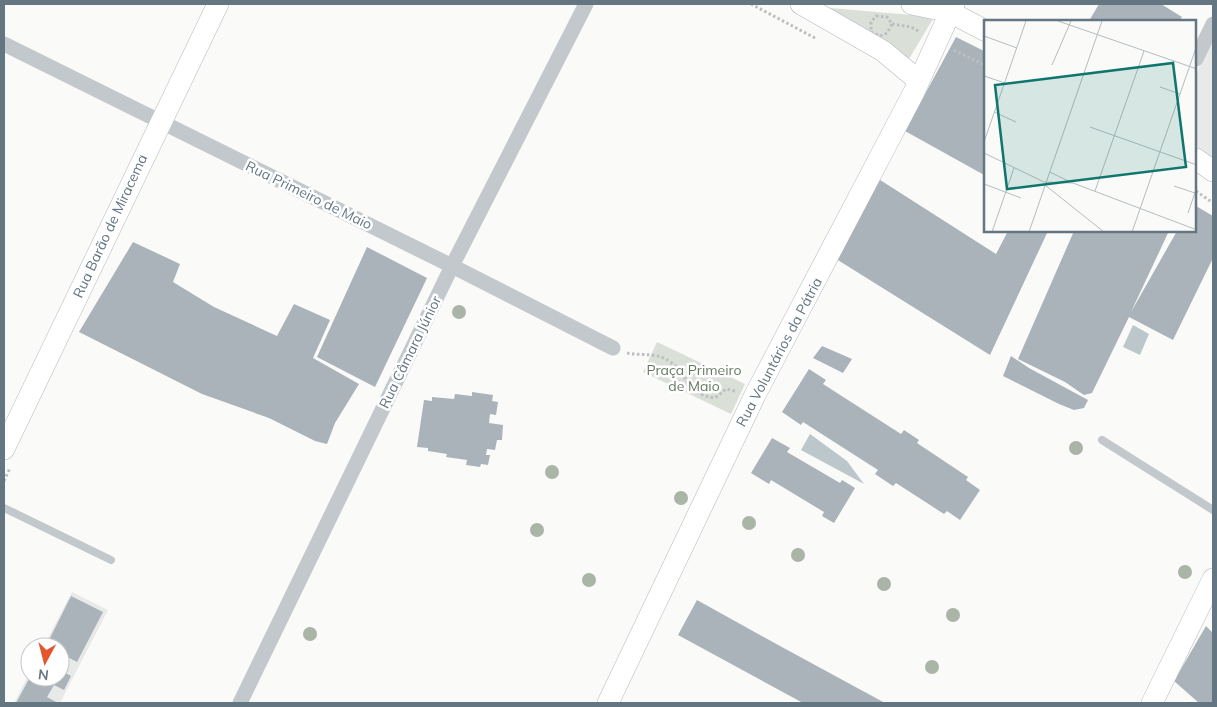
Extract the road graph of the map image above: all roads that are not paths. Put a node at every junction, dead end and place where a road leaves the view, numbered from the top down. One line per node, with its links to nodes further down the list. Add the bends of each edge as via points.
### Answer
1 (218, 4): 11 (main road, Rua Barão de Miracema)
2 (586, 4): 14 (street, Rua Câmara Júnior)
3 (801, 4): 10 (main road, via 883,52)
4 (912, 4): 5 (main road)
5 (952, 8): 7 (main road); 10 (main road, Rua Voluntários da Pátria)
6 (1213, 24): 9 (street)
7 (984, 29)
8 (4, 44): 11 (street, Rua Primeiro de Maio)
9 (1197, 57)
10 (919, 81): 23 (main road, Rua Voluntários da Pátria, via 755,395)
11 (160, 121): 14 (street, Rua Primeiro de Maio); 17 (main road, Rua Barão de Miracema)
12 (1197, 160): 13 (main road)
13 (1213, 171)
14 (452, 266): 15 (street, Rua Primeiro de Maio); 22 (street, Rua Câmara Júnior)
15 (613, 348)
16 (1102, 440): 19 (lane)
17 (4, 449)
18 (4, 508): 20 (lane)
19 (1213, 510)
20 (111, 560)
21 (1213, 579): 24 (main road)
22 (240, 703)
23 (608, 703)
24 (1152, 703)

